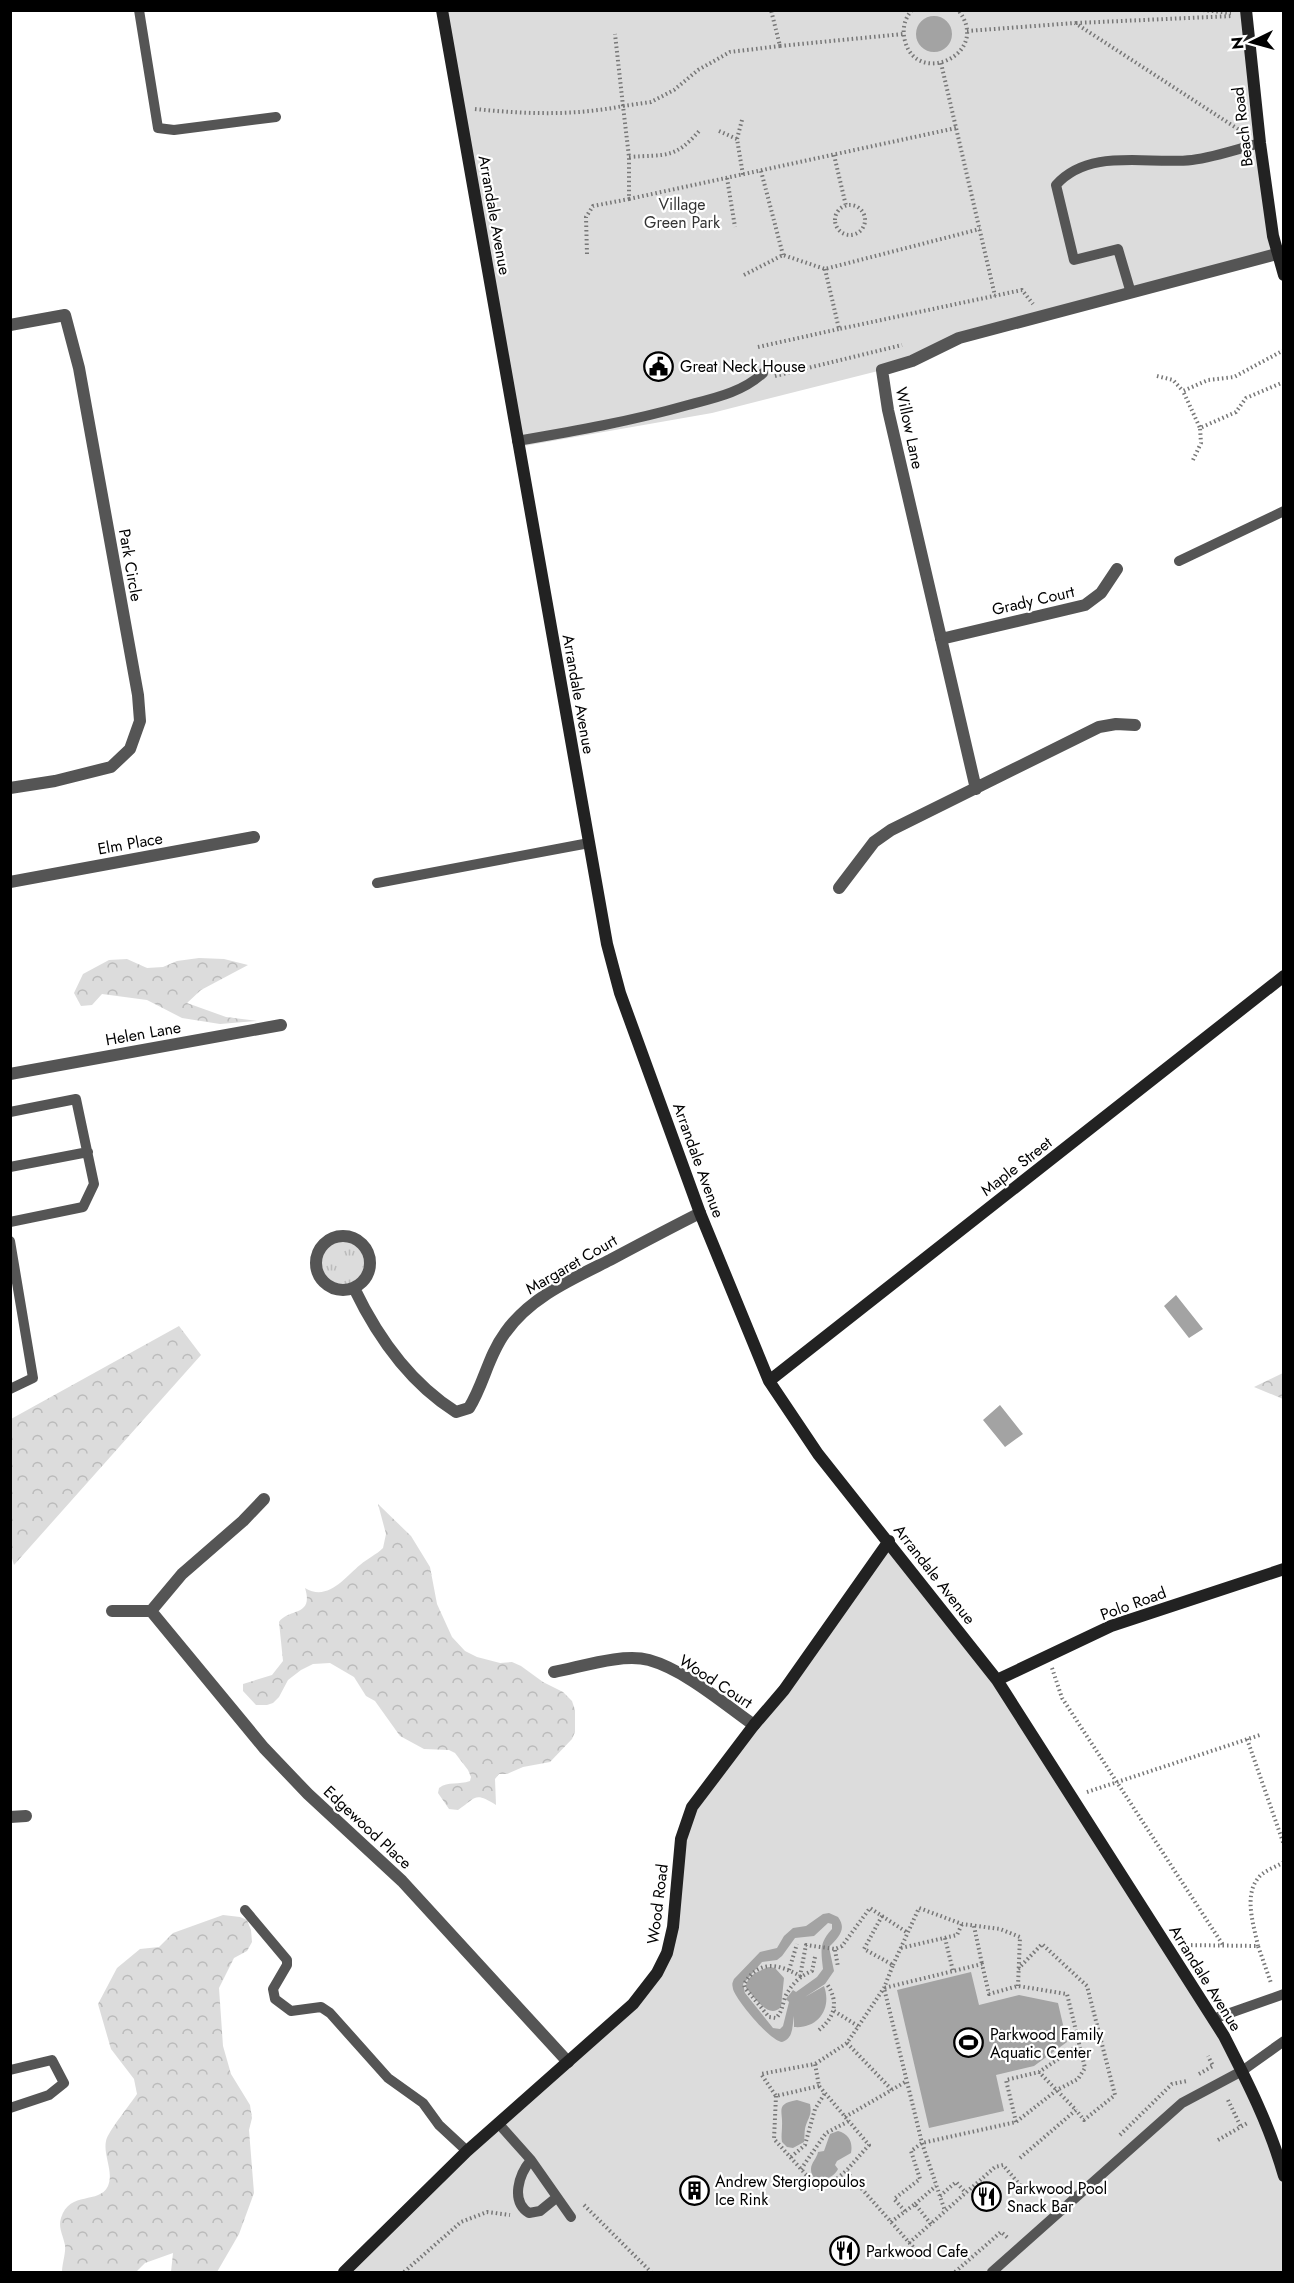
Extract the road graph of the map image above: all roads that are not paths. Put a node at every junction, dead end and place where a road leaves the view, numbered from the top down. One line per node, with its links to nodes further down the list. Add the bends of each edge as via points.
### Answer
1 (139, 10): 4 (lane, via 158,128 174,130)
2 (442, 10): 11 (street, Arrandale Avenue)
3 (1246, 13): 5 (street, Beach Road)
4 (276, 117)
5 (1260, 143): 6 (street, Beach Road); 8 (lane, via 1192,160 1133,159 1087,165 1063,176 1056,185 1074,260 1118,249)
6 (1277, 254): 7 (street, Beach Road); 8 (street, Willow Lane)
7 (1284, 275)
8 (1131, 293): 15 (street, Willow Lane, via 959,338 912,361 882,370)
9 (10, 325): 17 (street, Park Circle, via 65,315 79,368 140,721 130,749 111,767)
10 (764, 373): 11 (lane, via 727,394 638,419)
11 (517, 441): 20 (street, Arrandale Avenue)
12 (1284, 511): 13 (lane)
13 (1179, 561)
14 (1117, 568): 15 (street, Grady Court, via 1101,594 1085,606)
15 (941, 639): 18 (street, Willow Lane)
16 (1135, 725): 18 (street, via 1099,727)
17 (10, 788)
18 (976, 789): 23 (street, via 874,842)
19 (254, 837): 21 (street, Elm Place)
20 (589, 843): 22 (lane); 30 (street, Arrandale Avenue, via 607,945 620,993)
21 (10, 882)
22 (377, 883)
23 (839, 888)
24 (1284, 976): 34 (street, Maple Street)
25 (281, 1025): 26 (street, Helen Lane)
26 (10, 1074)
27 (10, 1112): 28 (lane, via 76,1099)
28 (88, 1152): 29 (lane); 31 (lane, via 94,1184 83,1208)
29 (10, 1167)
30 (700, 1213): 33 (street, Margaret Court, via 530,1305 494,1349 470,1408 456,1412 435,1399 386,1344); 34 (street, Arrandale Avenue)
31 (10, 1222)
32 (10, 1241): 35 (lane, via 33,1378)
33 (354, 1288): 33 (street, via 367,1277 367,1251 347,1236 330,1239 318,1253 316,1262 321,1279 336,1290)
34 (769, 1381): 37 (street, Arrandale Avenue, via 818,1454)
35 (10, 1389)
36 (264, 1499): 40 (street, via 182,1574)
37 (889, 1541): 42 (street, Arrandale Avenue); 43 (street, Wood Road, via 784,1690)
38 (1284, 1569): 42 (street, Polo Road, via 1111,1626)
39 (112, 1611): 40 (street)
40 (151, 1611): 50 (street, Edgewood Place, via 264,1748 402,1881)
41 (554, 1672): 43 (street, Wood Court, via 618,1659 648,1660 682,1675)
42 (998, 1680): 48 (street, Arrandale Avenue)
43 (754, 1725): 50 (street, Wood Road, via 692,1807 681,1839 673,1927 657,1973 633,2004)
44 (26, 1816): 45 (street)
45 (10, 1817)
46 (245, 1910): 55 (lane, via 287,1959 273,1989 275,1999 291,2011 321,2007 330,2013 388,2078 423,2103 439,2125)
47 (1284, 1994): 48 (lane)
48 (1213, 2019): 52 (street, Arrandale Avenue)
49 (1284, 2041): 52 (lane)
50 (568, 2062): 54 (street, Wood Road)
51 (10, 2070): 53 (lane, via 52,2060 64,2083 49,2095)
52 (1242, 2071): 57 (street, Arrandale Avenue); 61 (lane, via 1182,2103)
53 (10, 2108)
54 (498, 2123): 55 (street, Wood Road); 56 (lane)
55 (467, 2151): 60 (street, Wood Road)
56 (531, 2160): 58 (lane); 58 (lane, via 519,2183 523,2209 536,2212)
57 (1284, 2176)
58 (556, 2198): 59 (lane)
59 (570, 2217)
60 (344, 2272)
61 (992, 2272)

